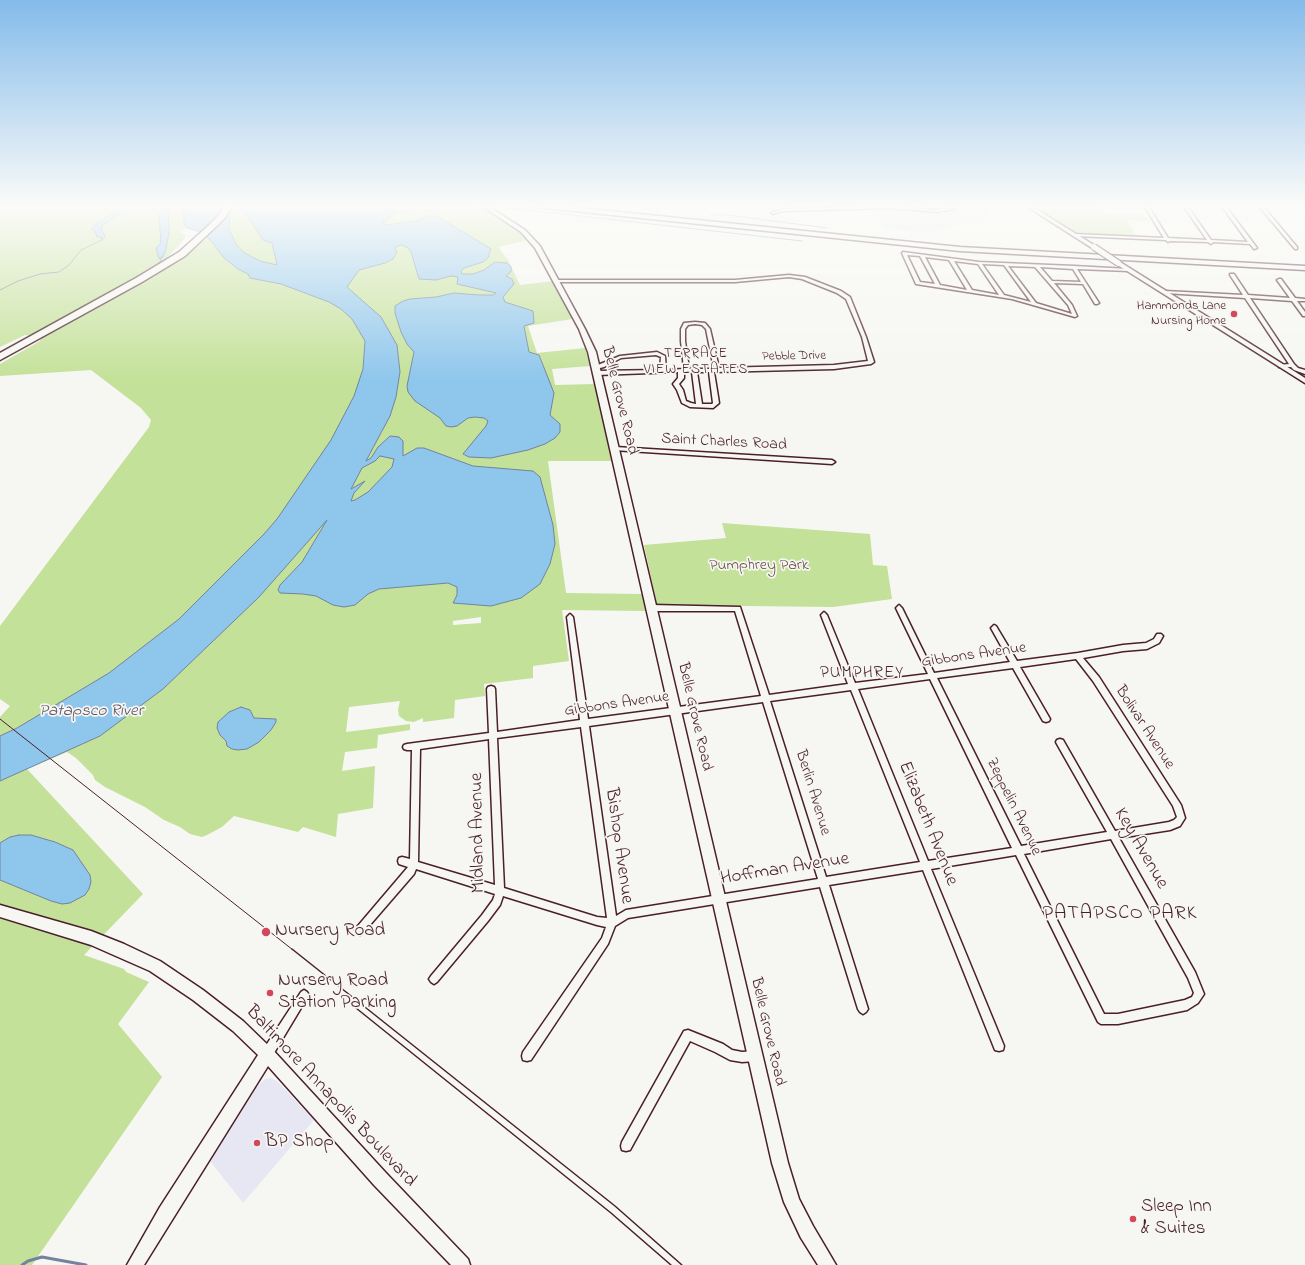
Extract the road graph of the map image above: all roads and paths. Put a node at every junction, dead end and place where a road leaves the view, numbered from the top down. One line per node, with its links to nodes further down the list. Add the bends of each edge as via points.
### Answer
1 (162, 263): 31 (highway)
2 (167, 263): 32 (highway)
3 (548, 263): 18 (main road, Belle Grove Road)
4 (909, 263): 21 (street, via 918,284)
5 (926, 263): 21 (street)
6 (953, 263): 22 (street)
7 (980, 263): 24 (street)
8 (992, 263): 11 (street)
9 (1119, 263): 15 (street, bridge)
10 (1208, 263): 14 (highway)
11 (1005, 264): 12 (street); 28 (street)
12 (1037, 266): 13 (street); 19 (street)
13 (1074, 267): 15 (street); 20 (street)
14 (1305, 269)
15 (1129, 270): 23 (street)
16 (1232, 275): 25 (street)
17 (1279, 280): 26 (street)
18 (557, 281): 35 (main road, Belle Grove Road, via 587,340); 39 (street, Pebble Drive, via 735,281 789,276 804,278 848,298 871,362 834,367)
19 (1051, 282): 20 (street); 28 (street, via 1070,305 1075,316)
20 (1083, 284): 29 (street)
21 (938, 286): 22 (street)
22 (970, 290): 24 (street)
23 (1165, 292): 25 (street); 34 (street)
24 (1002, 296): 28 (street)
25 (1247, 297): 26 (street); 33 (street)
26 (1294, 300): 27 (street); 30 (street)
27 (1305, 300)
28 (1034, 303)
29 (1097, 303)
30 (1305, 315)
31 (0, 354)
32 (0, 357)
33 (1292, 365): 34 (street); 40 (street)
34 (1281, 366): 41 (street)
35 (597, 370): 36 (street, Pebble Drive); 36 (street, via 620,357 657,353 663,356); 43 (main road, Belle Grove Road)
36 (663, 370): 37 (street, Pebble Drive)
37 (684, 370): 38 (street, Pebble Drive); 39 (street, via 683,329 686,324 694,323 704,324 708,329); 42 (street, via 676,384 687,404)
38 (694, 370): 39 (street, Pebble Drive); 42 (street)
39 (714, 370): 42 (street, via 716,403 713,406)
40 (1305, 372)
41 (1305, 381)
42 (699, 405)
43 (615, 449): 44 (street, Saint Charles Road); 45 (main road, Belle Grove Road)
44 (832, 462)
45 (652, 608): 56 (street, Berlin Avenue, via 738,609); 57 (main road, Belle Grove Road)
46 (899, 608): 53 (street, Zeppelin Avenue)
47 (824, 615): 54 (street, Elizabeth Avenue)
48 (570, 617): 59 (street, Bishop Avenue)
49 (994, 628): 52 (street)
50 (1159, 636): 51 (street, Gibbons Avenue, via 1157,641 1147,646)
51 (1078, 656): 52 (street, Gibbons Avenue); 62 (street, Bolivar Avenue, via 1096,679 1173,798)
52 (1015, 665): 53 (street, Gibbons Avenue); 58 (street)
53 (933, 676): 54 (street, Gibbons Avenue); 64 (street, Zeppelin Avenue)
54 (853, 687): 56 (street, Gibbons Avenue); 67 (street, Elizabeth Avenue)
55 (491, 689): 60 (street, Midland Avenue)
56 (766, 698): 57 (street, Gibbons Avenue); 68 (street, Berlin Avenue)
57 (676, 711): 59 (street, Gibbons Avenue); 70 (main road, Belle Grove Road)
58 (1046, 719)
59 (584, 723): 60 (street, Gibbons Avenue); 72 (street, Bishop Avenue)
60 (493, 735): 66 (street, Gibbons Avenue, via 412,746); 69 (street, Midland Avenue)
61 (1060, 742): 63 (street, Key Avenue)
62 (1181, 818): 63 (street, Hoffman Avenue, via 1170,826)
63 (1112, 835): 64 (street, Hoffman Avenue); 77 (street, Key Avenue, via 1192,975 1199,994 1186,1005 1118,1019)
64 (1018, 850): 67 (street, Hoffman Avenue); 77 (street, Zeppelin Avenue)
65 (402, 861): 66 (street)
66 (414, 864): 69 (street); 73 (street, via 411,871)
67 (926, 864): 68 (street, Hoffman Avenue); 78 (street, Elizabeth Avenue)
68 (823, 881): 70 (street, Hoffman Avenue); 76 (street, Berlin Avenue)
69 (500, 892): 72 (street, via 597,921); 74 (street, Midland Avenue, via 497,902 485,918)
70 (719, 898): 72 (street, Hoffman Avenue, via 626,914); 81 (main road, Belle Grove Road)
71 (0, 911): 79 (main road, Baltimore Annapolis Boulevard, via 91,938 145,961 198,995 238,1026)
72 (612, 923): 80 (street, Bishop Avenue, via 605,942)
73 (360, 930)
74 (434, 978)
75 (304, 995): 79 (street)
76 (863, 1009)
77 (1101, 1019)
78 (999, 1046)
79 (267, 1054): 83 (main road); 84 (main road, Baltimore Annapolis Boulevard)
80 (527, 1056)
81 (756, 1056): 82 (street, via 730,1055 688,1035); 85 (main road, Belle Grove Road, via 780,1163 792,1202)
82 (626, 1146)
83 (135, 1265)
84 (462, 1265)
85 (828, 1265)

